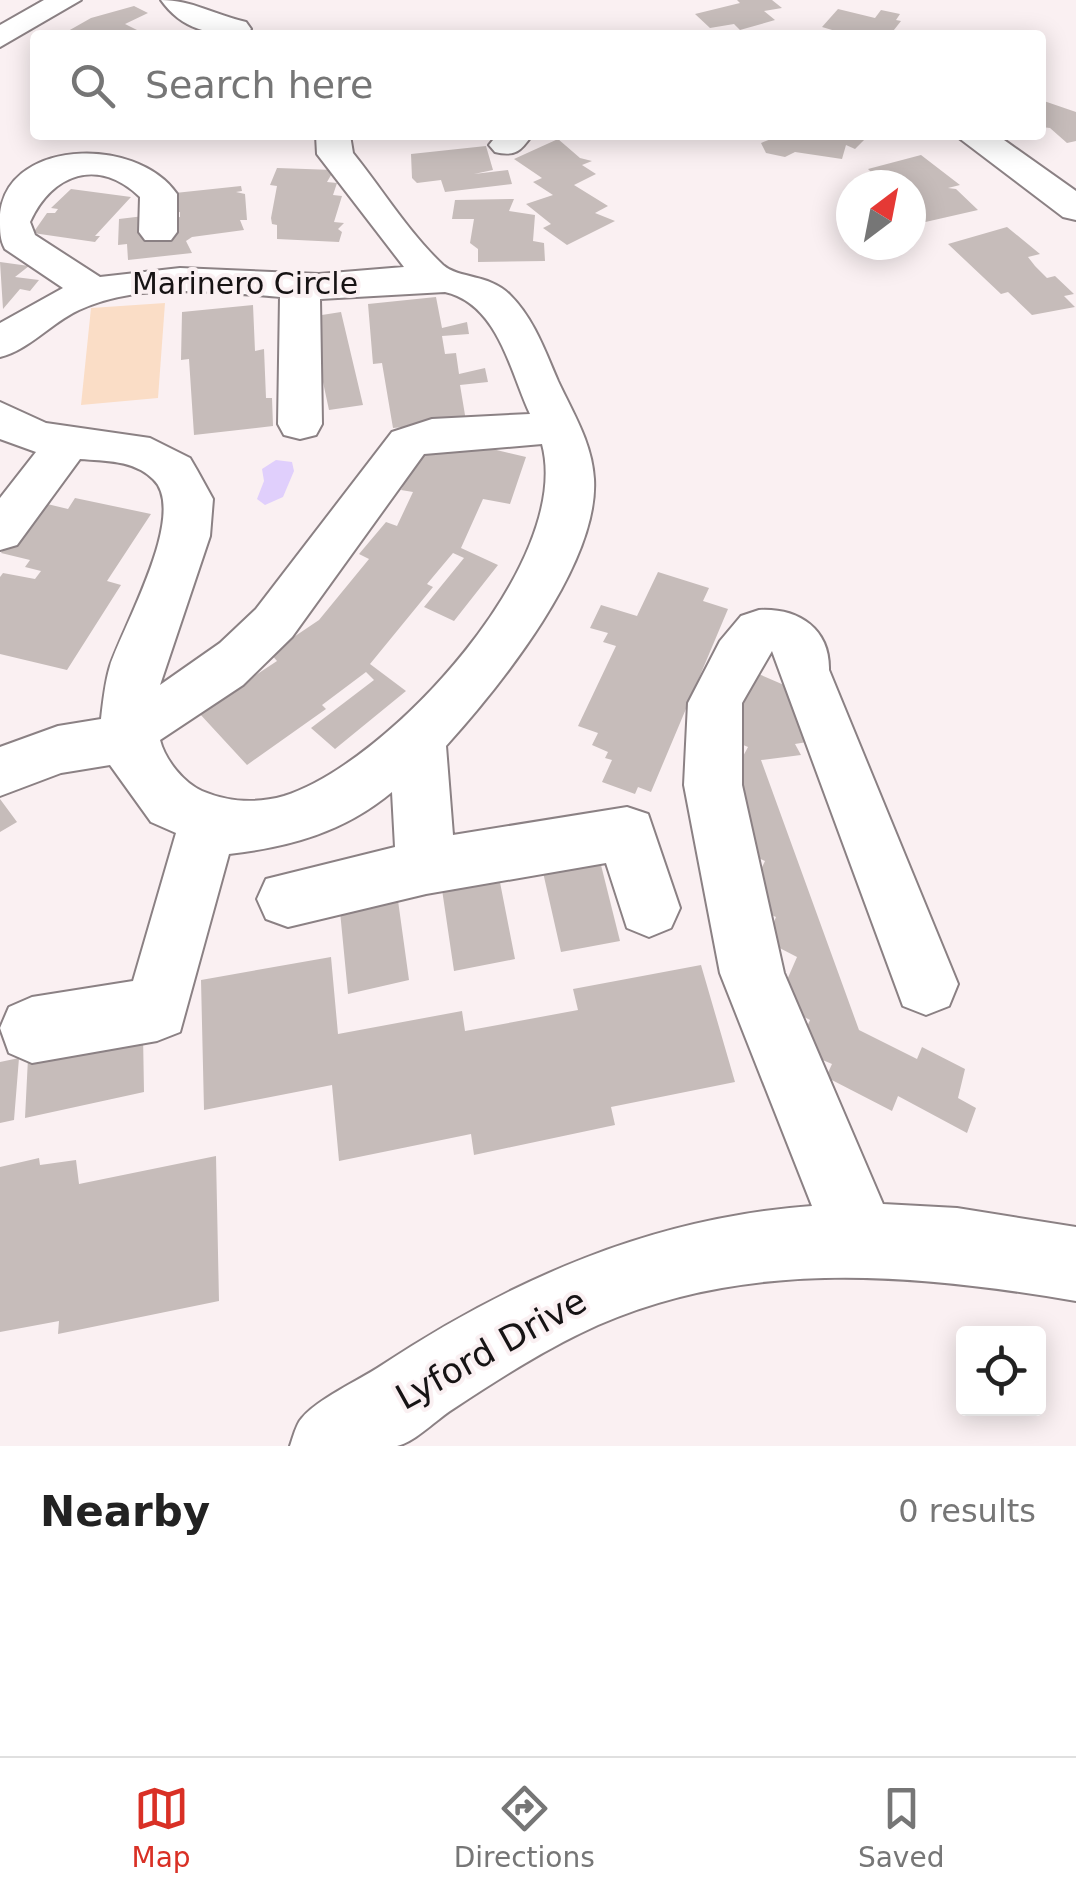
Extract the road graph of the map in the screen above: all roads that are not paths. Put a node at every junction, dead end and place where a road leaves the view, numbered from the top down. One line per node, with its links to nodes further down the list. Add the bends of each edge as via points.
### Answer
1 (66, 0): 4 (street)
2 (176, 0): 3 (street, via 184,12)
3 (235, 30)
4 (0, 38)
5 (334, 140): 9 (street, via 335,154)
6 (981, 140): 7 (street)
7 (1076, 210)
8 (158, 232): 11 (street, via 159,194 146,178 101,163 73,164 38,177 10,222 19,241)
9 (434, 278): 10 (street, Marinero Circle); 15 (street, Marinero Circle, via 466,284 501,310 520,335)
10 (300, 286): 11 (street, Marinero Circle, via 188,278); 14 (street)
11 (92, 290): 12 (street, Marinero Circle, via 26,320)
12 (0, 344)
13 (2, 421): 16 (street, Marinero Circle)
14 (300, 424)
15 (559, 428): 18 (street, via 432,435 408,443 254,645); 19 (street, Marinero Circle, via 571,456 570,501 535,594 487,662)
16 (67, 444): 17 (street); 18 (street, Marinero Circle, via 149,455 174,470 193,511 144,636 128,695)
17 (0, 532)
18 (132, 733): 20 (street); 21 (street, Marinero Circle, via 140,769 171,804)
19 (417, 736): 21 (street, Marinero Circle, via 386,766 280,825 223,831); 22 (street)
20 (0, 772)
21 (208, 823): 26 (street, via 157,1009)
22 (426, 867): 23 (street); 24 (street, via 627,834)
23 (288, 899)
24 (649, 908)
25 (926, 984): 27 (street, via 802,670 803,649 776,628 759,630 716,703 713,785 752,973)
26 (32, 1030)
27 (863, 1243): 28 (street, Lyford Drive, via 919,1241); 29 (street, Lyford Drive, via 778,1246 672,1264 570,1299 424,1381)
28 (1076, 1264)
29 (330, 1446)

